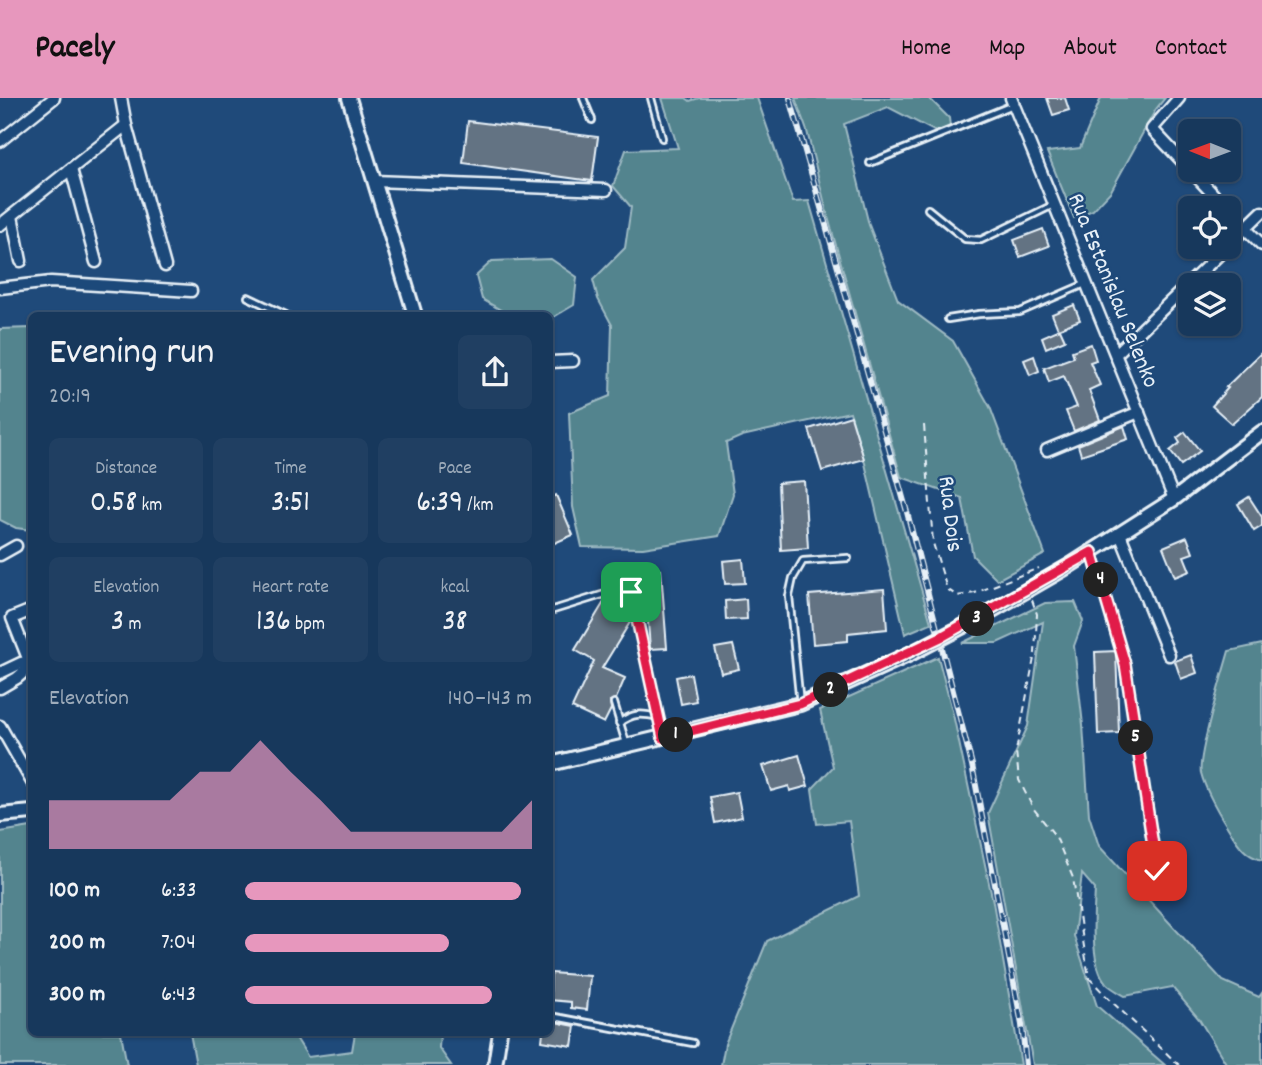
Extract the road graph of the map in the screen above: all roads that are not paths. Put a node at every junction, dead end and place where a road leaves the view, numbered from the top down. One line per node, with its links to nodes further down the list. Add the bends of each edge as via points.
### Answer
1 (54, 98): 11 (street)
2 (121, 98): 9 (street)
3 (349, 98): 14 (main road)
4 (583, 98): 8 (lane)
5 (651, 98): 10 (lane)
6 (1179, 98): 16 (street, via 1152,129)
7 (1012, 101): 12 (lane); 17 (street, Rua Estanislau Selenko)
8 (592, 120)
9 (126, 125): 13 (street); 29 (street)
10 (662, 138)
11 (0, 141)
12 (870, 163)
13 (71, 169): 20 (street); 28 (street)
14 (374, 181): 15 (street); 35 (main road)
15 (607, 190)
16 (1214, 196)
17 (1054, 204): 18 (lane, via 981,240 965,239); 30 (street, Rua Estanislau Selenko)
18 (928, 209)
19 (1262, 212): 23 (street)
20 (12, 216): 21 (street); 27 (street)
21 (0, 225)
22 (1241, 225): 23 (street)
23 (1245, 229): 24 (street); 25 (street)
24 (1241, 233)
25 (1262, 245)
26 (1214, 259): 37 (street)
27 (21, 261)
28 (96, 262)
29 (164, 266)
30 (1086, 284): 36 (lane, via 1020,312); 37 (street, Rua Estanislau Selenko)
31 (0, 288): 32 (street, via 51,282)
32 (191, 291)
33 (248, 297): 34 (lane)
34 (280, 312)
35 (414, 312)
36 (948, 318)
37 (1115, 354): 40 (street, Rua Estanislau Selenko)
38 (573, 361): 39 (street)
39 (553, 362)
40 (1139, 412): 42 (street); 43 (street, Rua Estanislau Selenko)
41 (1262, 432): 43 (main road)
42 (1047, 450)
43 (1174, 499): 44 (main road)
44 (1120, 534): 46 (main road); 51 (street)
45 (16, 546): 47 (street)
46 (1092, 552): 58 (main road, bridge, via 910,654); 68 (lane, via 1125,664)
47 (0, 555)
48 (848, 558): 58 (lane, via 803,561 793,578 789,596)
49 (553, 610): 59 (lane, via 605,594 631,592)
50 (28, 612): 52 (street, via 12,618)
51 (1168, 654)
52 (28, 656)
53 (28, 663): 55 (street)
54 (28, 665): 56 (street)
55 (0, 673)
56 (0, 688)
57 (614, 703): 60 (lane)
58 (800, 704): 62 (main road)
59 (658, 717): 60 (lane, via 639,713); 62 (lane)
60 (619, 723): 63 (lane)
61 (0, 726): 65 (street)
62 (663, 738): 63 (main road)
63 (627, 747): 64 (main road)
64 (553, 763)
65 (28, 775)
66 (28, 812): 67 (main road)
67 (0, 815)
68 (1157, 871)
69 (553, 1017): 71 (lane)
70 (499, 1036): 72 (main road)
71 (694, 1044)
72 (495, 1065)

